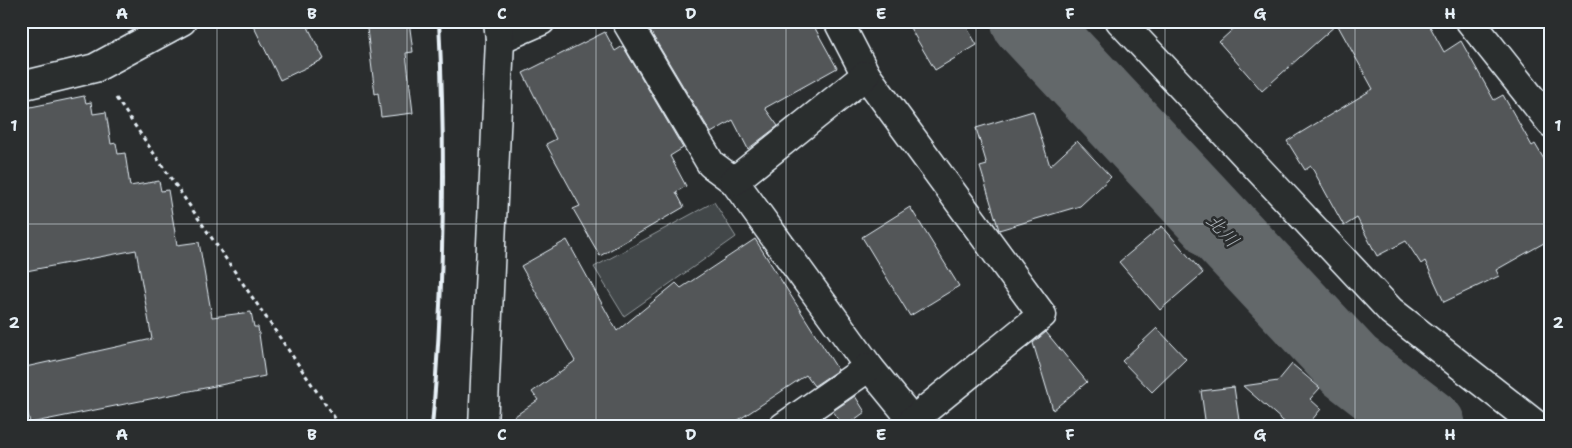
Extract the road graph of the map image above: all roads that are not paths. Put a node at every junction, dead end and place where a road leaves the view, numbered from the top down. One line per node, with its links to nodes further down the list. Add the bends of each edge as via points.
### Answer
1 (182, 21): 9 (street, via 96,68)
2 (541, 21): 7 (street)
3 (626, 21): 11 (street, via 711,164)
4 (838, 21): 8 (street)
5 (1120, 21): 17 (street, via 1391,311)
6 (1470, 21): 10 (street)
7 (499, 30): 15 (street)
8 (866, 75): 11 (street); 13 (street, via 1042,315)
9 (21, 86)
10 (1551, 123)
11 (734, 181): 12 (street)
12 (869, 367): 13 (street); 16 (street)
13 (916, 424)
14 (1551, 424): 18 (street)
15 (483, 427)
16 (783, 427)
17 (1539, 427)
18 (1547, 427)

